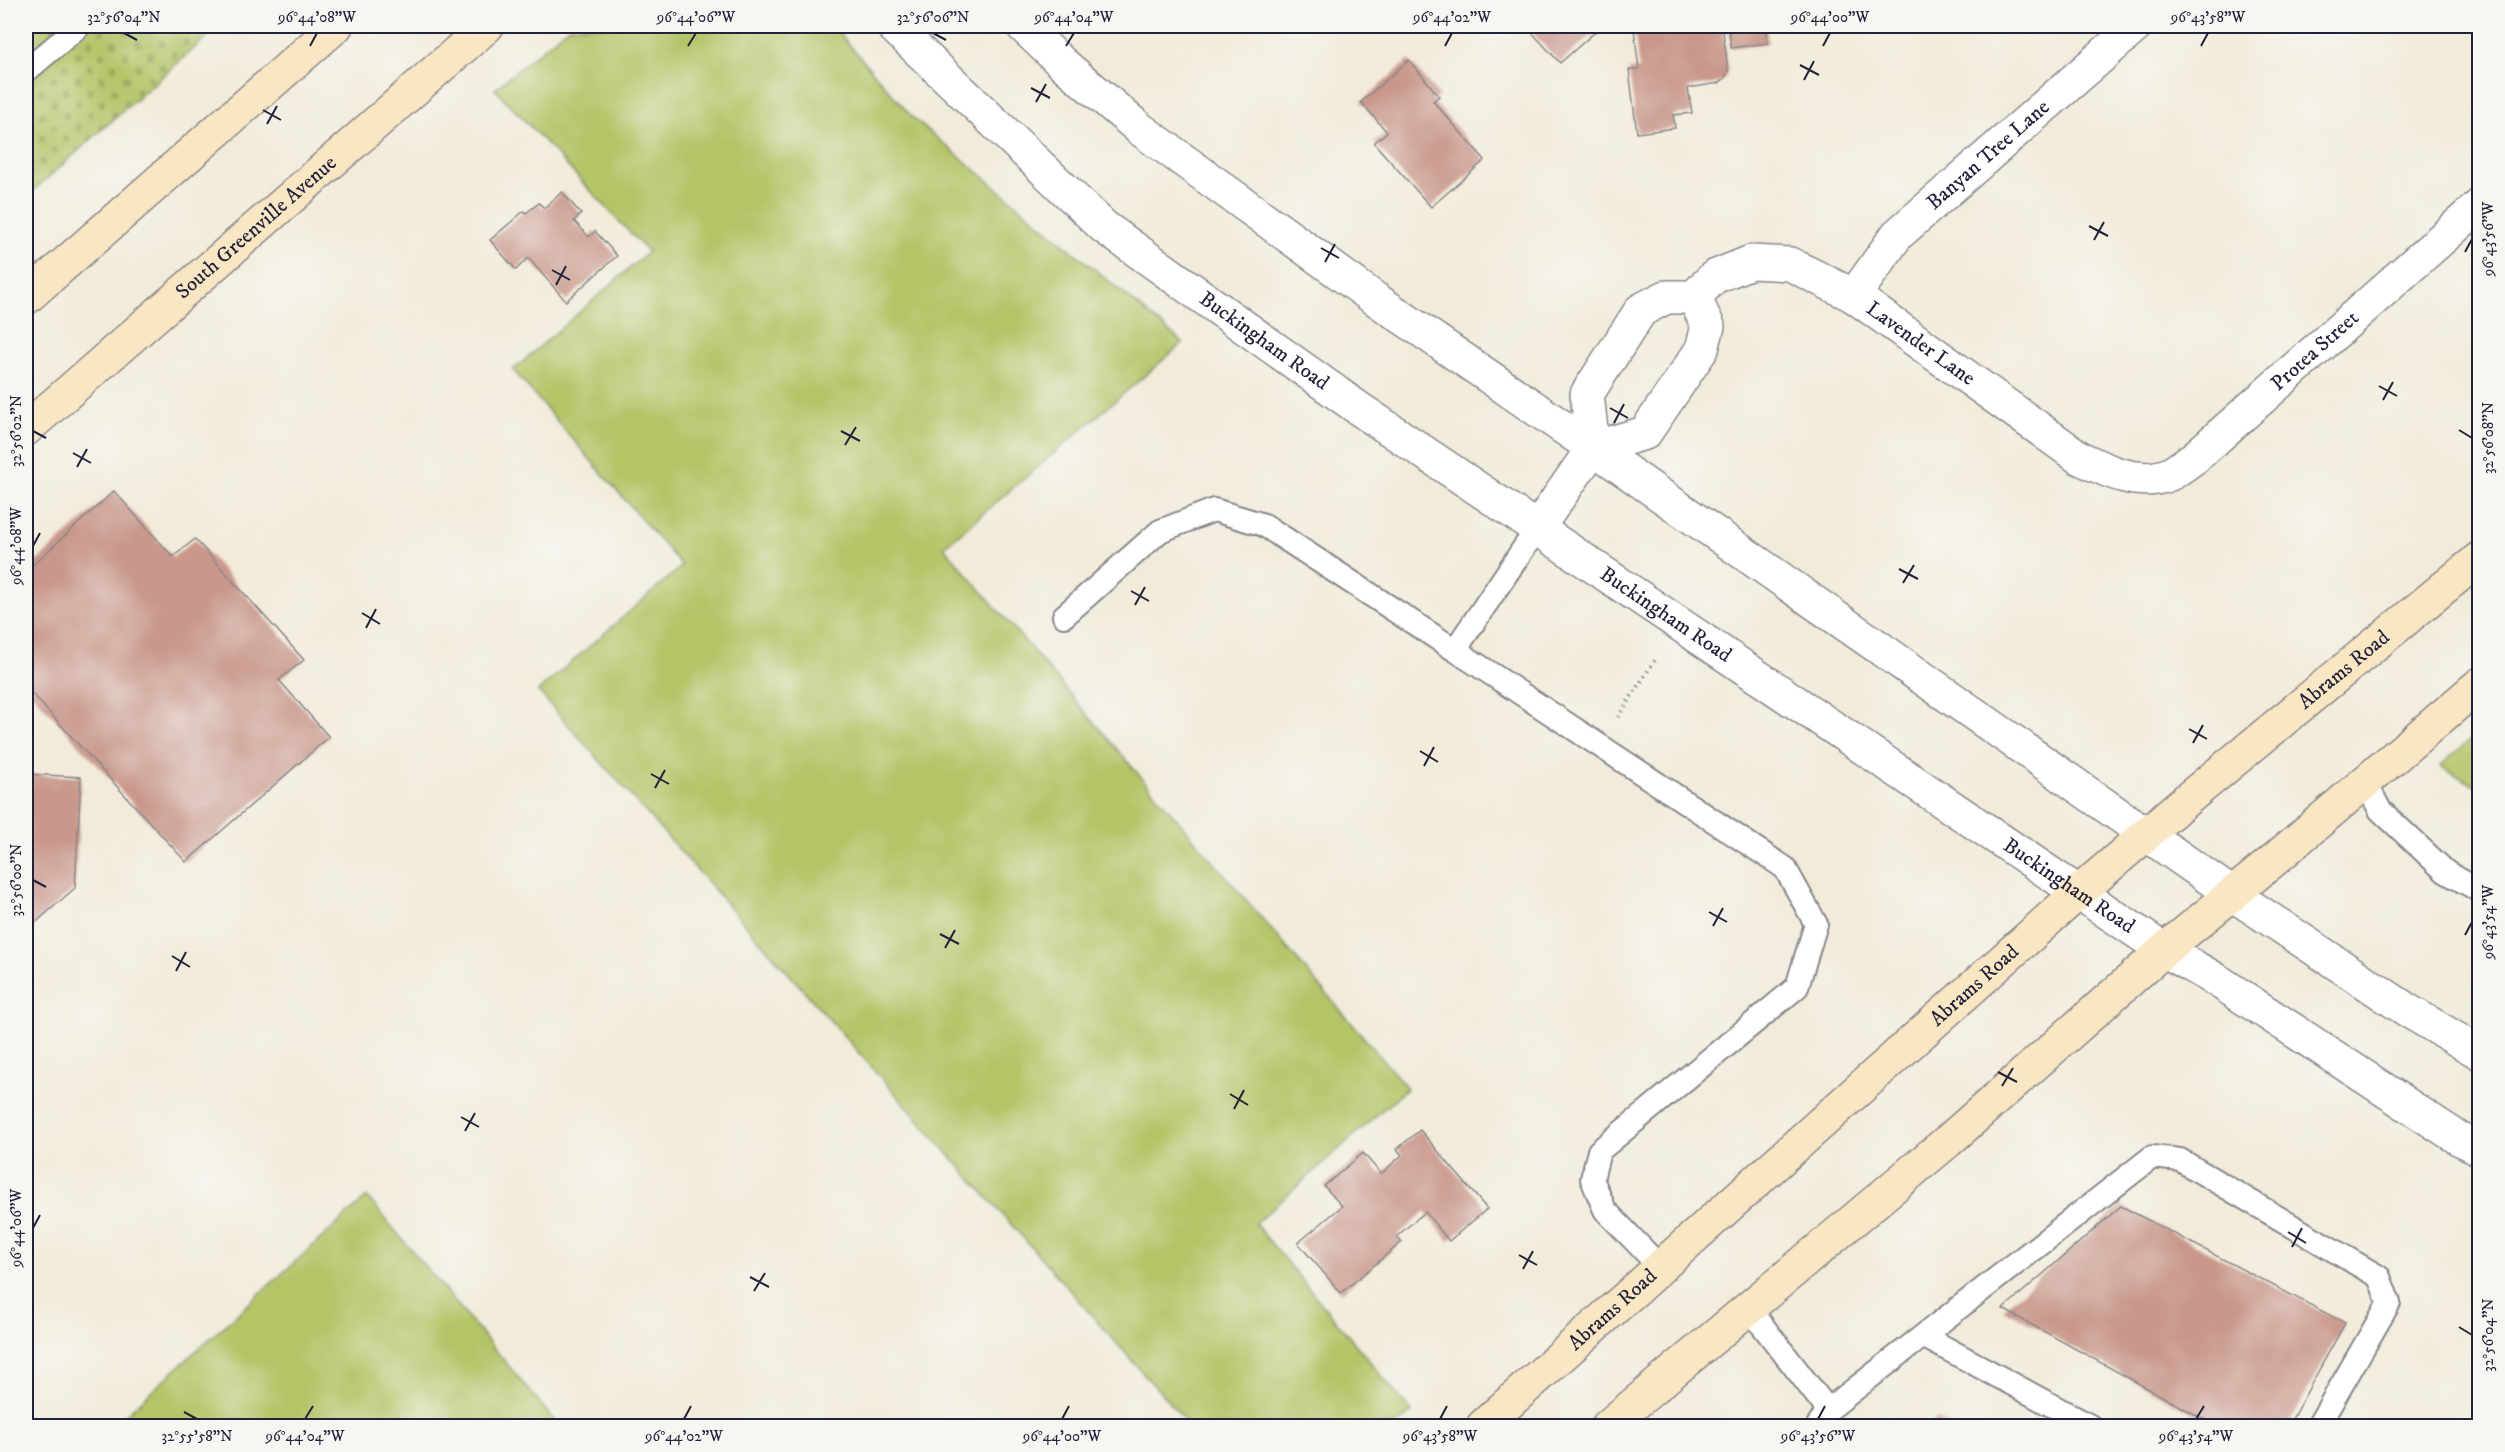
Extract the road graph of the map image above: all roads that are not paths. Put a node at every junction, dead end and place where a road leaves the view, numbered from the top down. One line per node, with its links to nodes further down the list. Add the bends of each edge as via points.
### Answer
1 (79, 26): 7 (lane)
2 (336, 26): 11 (main road)
3 (487, 26): 12 (main road, South Greenville Avenue)
4 (893, 26): 15 (street, Buckingham Road, via 1104,227)
5 (1023, 26): 13 (street, via 1140,129 1374,298)
6 (2136, 26): 9 (street, Banyan Tree Lane, via 1897,235)
7 (26, 71)
8 (2480, 206): 14 (street, Protea Street, via 2194,458 2169,474)
9 (1854, 296): 10 (street, Lavender Lane, via 1790,264 1751,262 1714,277); 14 (street, Lavender Lane, via 2080,458 2111,473)
10 (1694, 297): 13 (street, via 1666,297 1641,310 1587,394); 13 (street, via 1708,326 1702,350 1645,433)
11 (26, 298)
12 (26, 429)
13 (1593, 448): 15 (street); 21 (street)
14 (2142, 478)
15 (1536, 530): 18 (lane); 23 (street, Buckingham Road)
16 (2480, 558): 21 (main road, Abrams Road)
17 (1064, 616): 18 (lane, via 1160,531 1214,510 1264,525)
18 (1455, 650): 28 (lane, via 1785,868 1816,924 1797,987 1599,1151 1592,1179 1605,1210)
19 (2480, 684): 20 (main road)
20 (2366, 783): 22 (lane, via 2380,810 2446,872); 24 (main road)
21 (2147, 833): 23 (main road, Abrams Road); 24 (street)
22 (2480, 891)
23 (2078, 893): 25 (street, Buckingham Road); 28 (main road, Abrams Road)
24 (2232, 894): 25 (main road); 26 (street, via 2407,1010)
25 (2164, 950): 27 (street, Buckingham Road); 29 (main road, via 1948,1141)
26 (2480, 1053)
27 (2480, 1149)
28 (1660, 1266): 32 (main road, Abrams Road)
29 (1748, 1307): 31 (lane); 33 (main road)
30 (1923, 1336): 31 (lane); 34 (lane); 35 (lane, via 2152,1157 2180,1160 2379,1277 2389,1303)
31 (1823, 1418)
32 (1483, 1426)
33 (1608, 1426)
34 (2090, 1426)
35 (2318, 1426)

